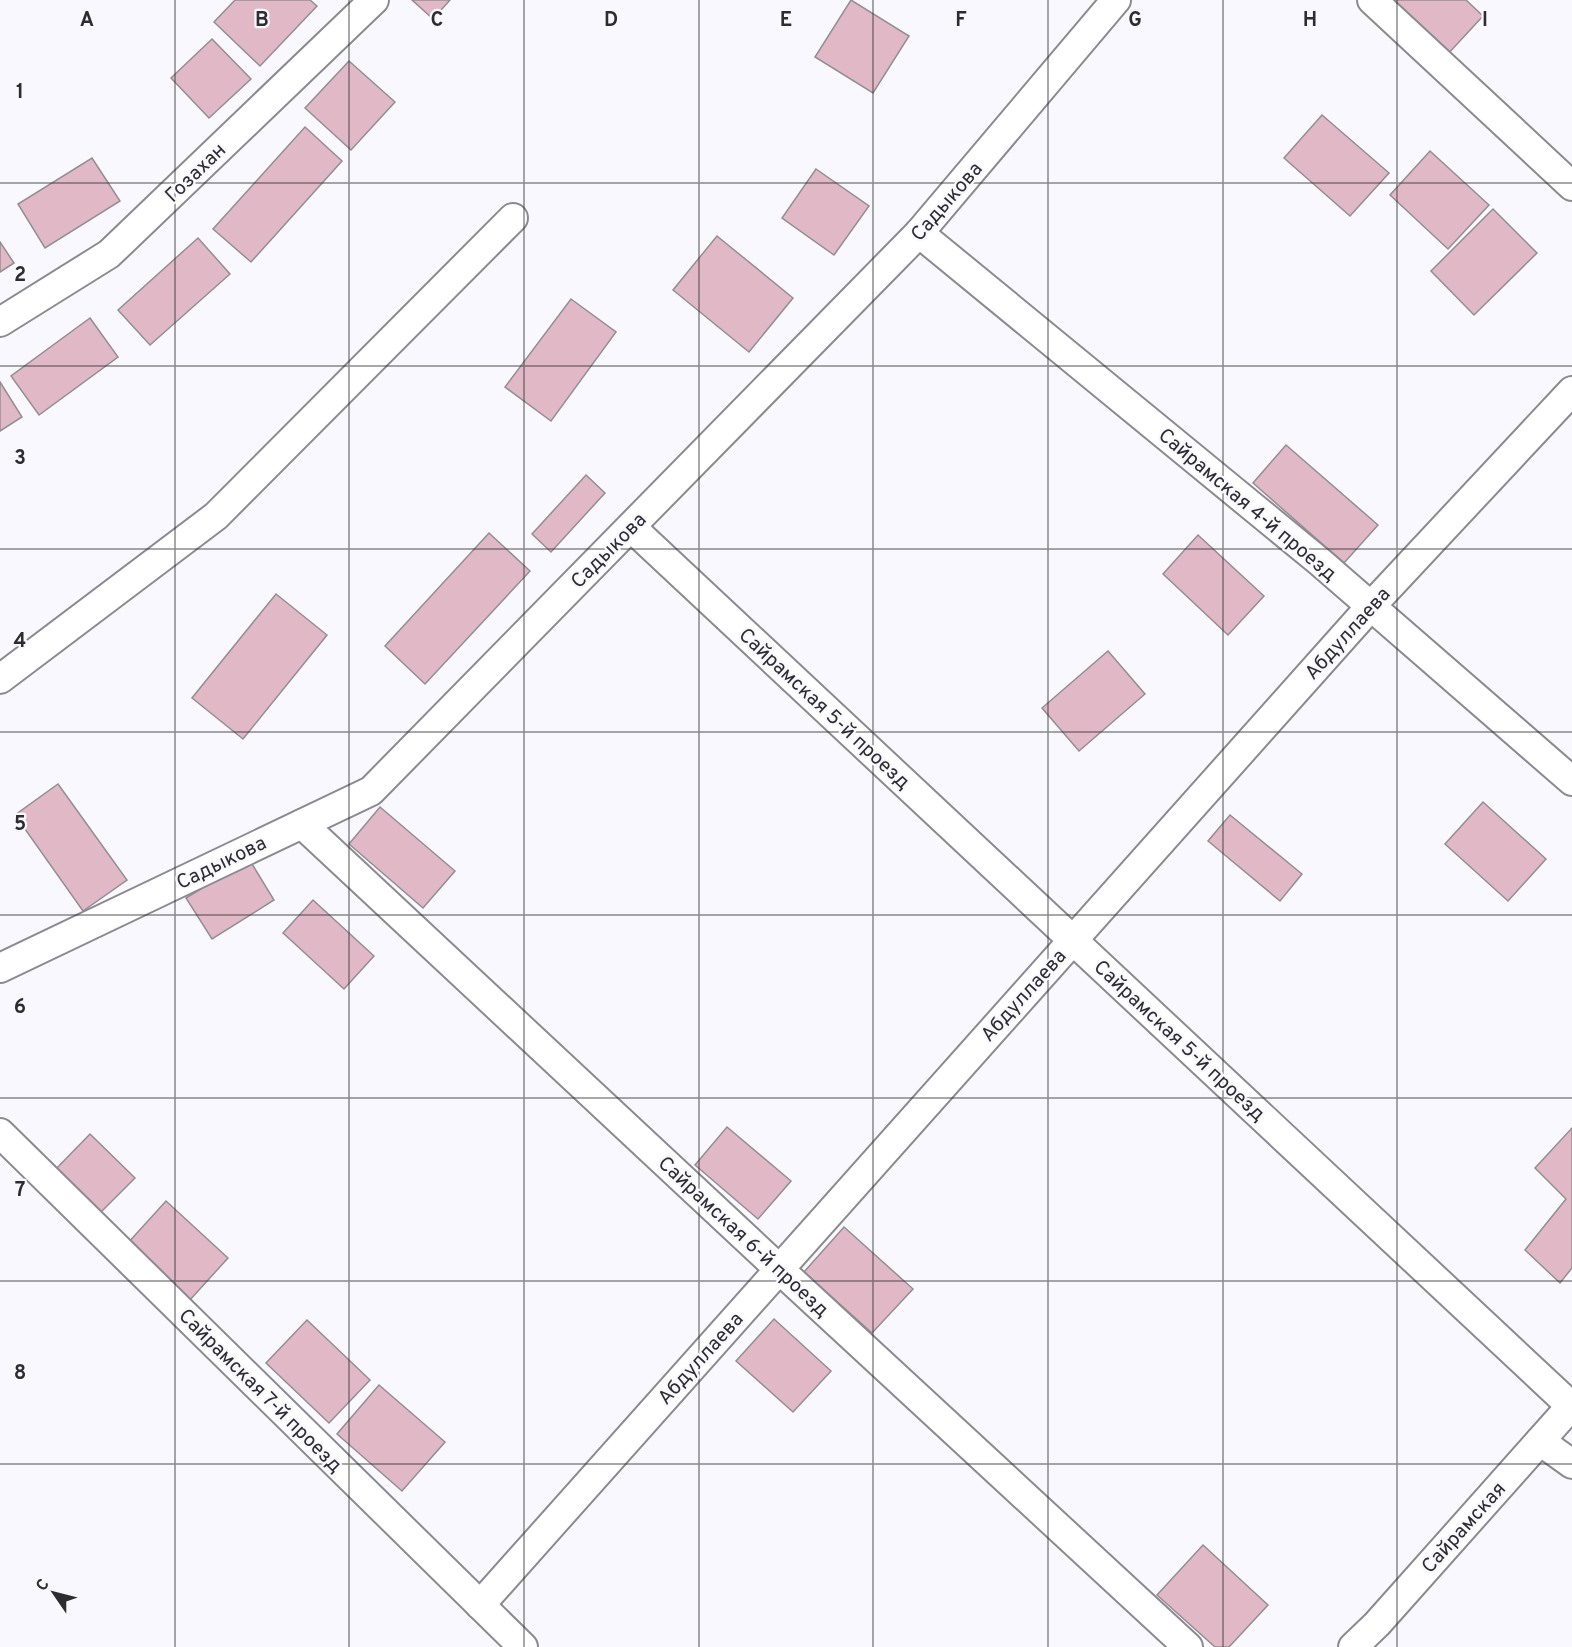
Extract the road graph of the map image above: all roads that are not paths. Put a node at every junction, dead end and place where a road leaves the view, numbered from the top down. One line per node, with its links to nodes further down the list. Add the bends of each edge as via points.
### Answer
1 (374, 0): 7 (street, Гозахан, via 109,254)
2 (1116, 0): 6 (street, Садыкова)
3 (1372, 0): 4 (street)
4 (1572, 186)
5 (513, 218): 11 (street, via 216,516)
6 (919, 233): 9 (street, Садыкова); 10 (street, Сайрамская 4-й проезд)
7 (0, 322)
8 (1572, 391): 10 (street, Абдуллаева)
9 (631, 527): 13 (street, Садыкова, via 371,791); 14 (street, Сайрамская 5-й проезд)
10 (1371, 606): 12 (street, Сайрамская 4-й проезд); 14 (street, Абдуллаева)
11 (0, 679)
12 (1572, 781)
13 (302, 824): 15 (street, Садыкова); 17 (street, Сайрамская 6-й проезд)
14 (1073, 939): 17 (street, Абдуллаева); 18 (street, Сайрамская 5-й проезд)
15 (0, 968)
16 (0, 1133): 21 (street, Сайрамская 7-й проезд)
17 (779, 1269): 21 (street, Абдуллаева); 23 (street, Сайрамская 6-й проезд)
18 (1571, 1406): 19 (street, Сайрамская)
19 (1540, 1441): 20 (street); 24 (street, Сайрамская)
20 (1572, 1464)
21 (480, 1605): 22 (street, Сайрамская 7-й проезд)
22 (523, 1647)
23 (1188, 1647)
24 (1353, 1647)

